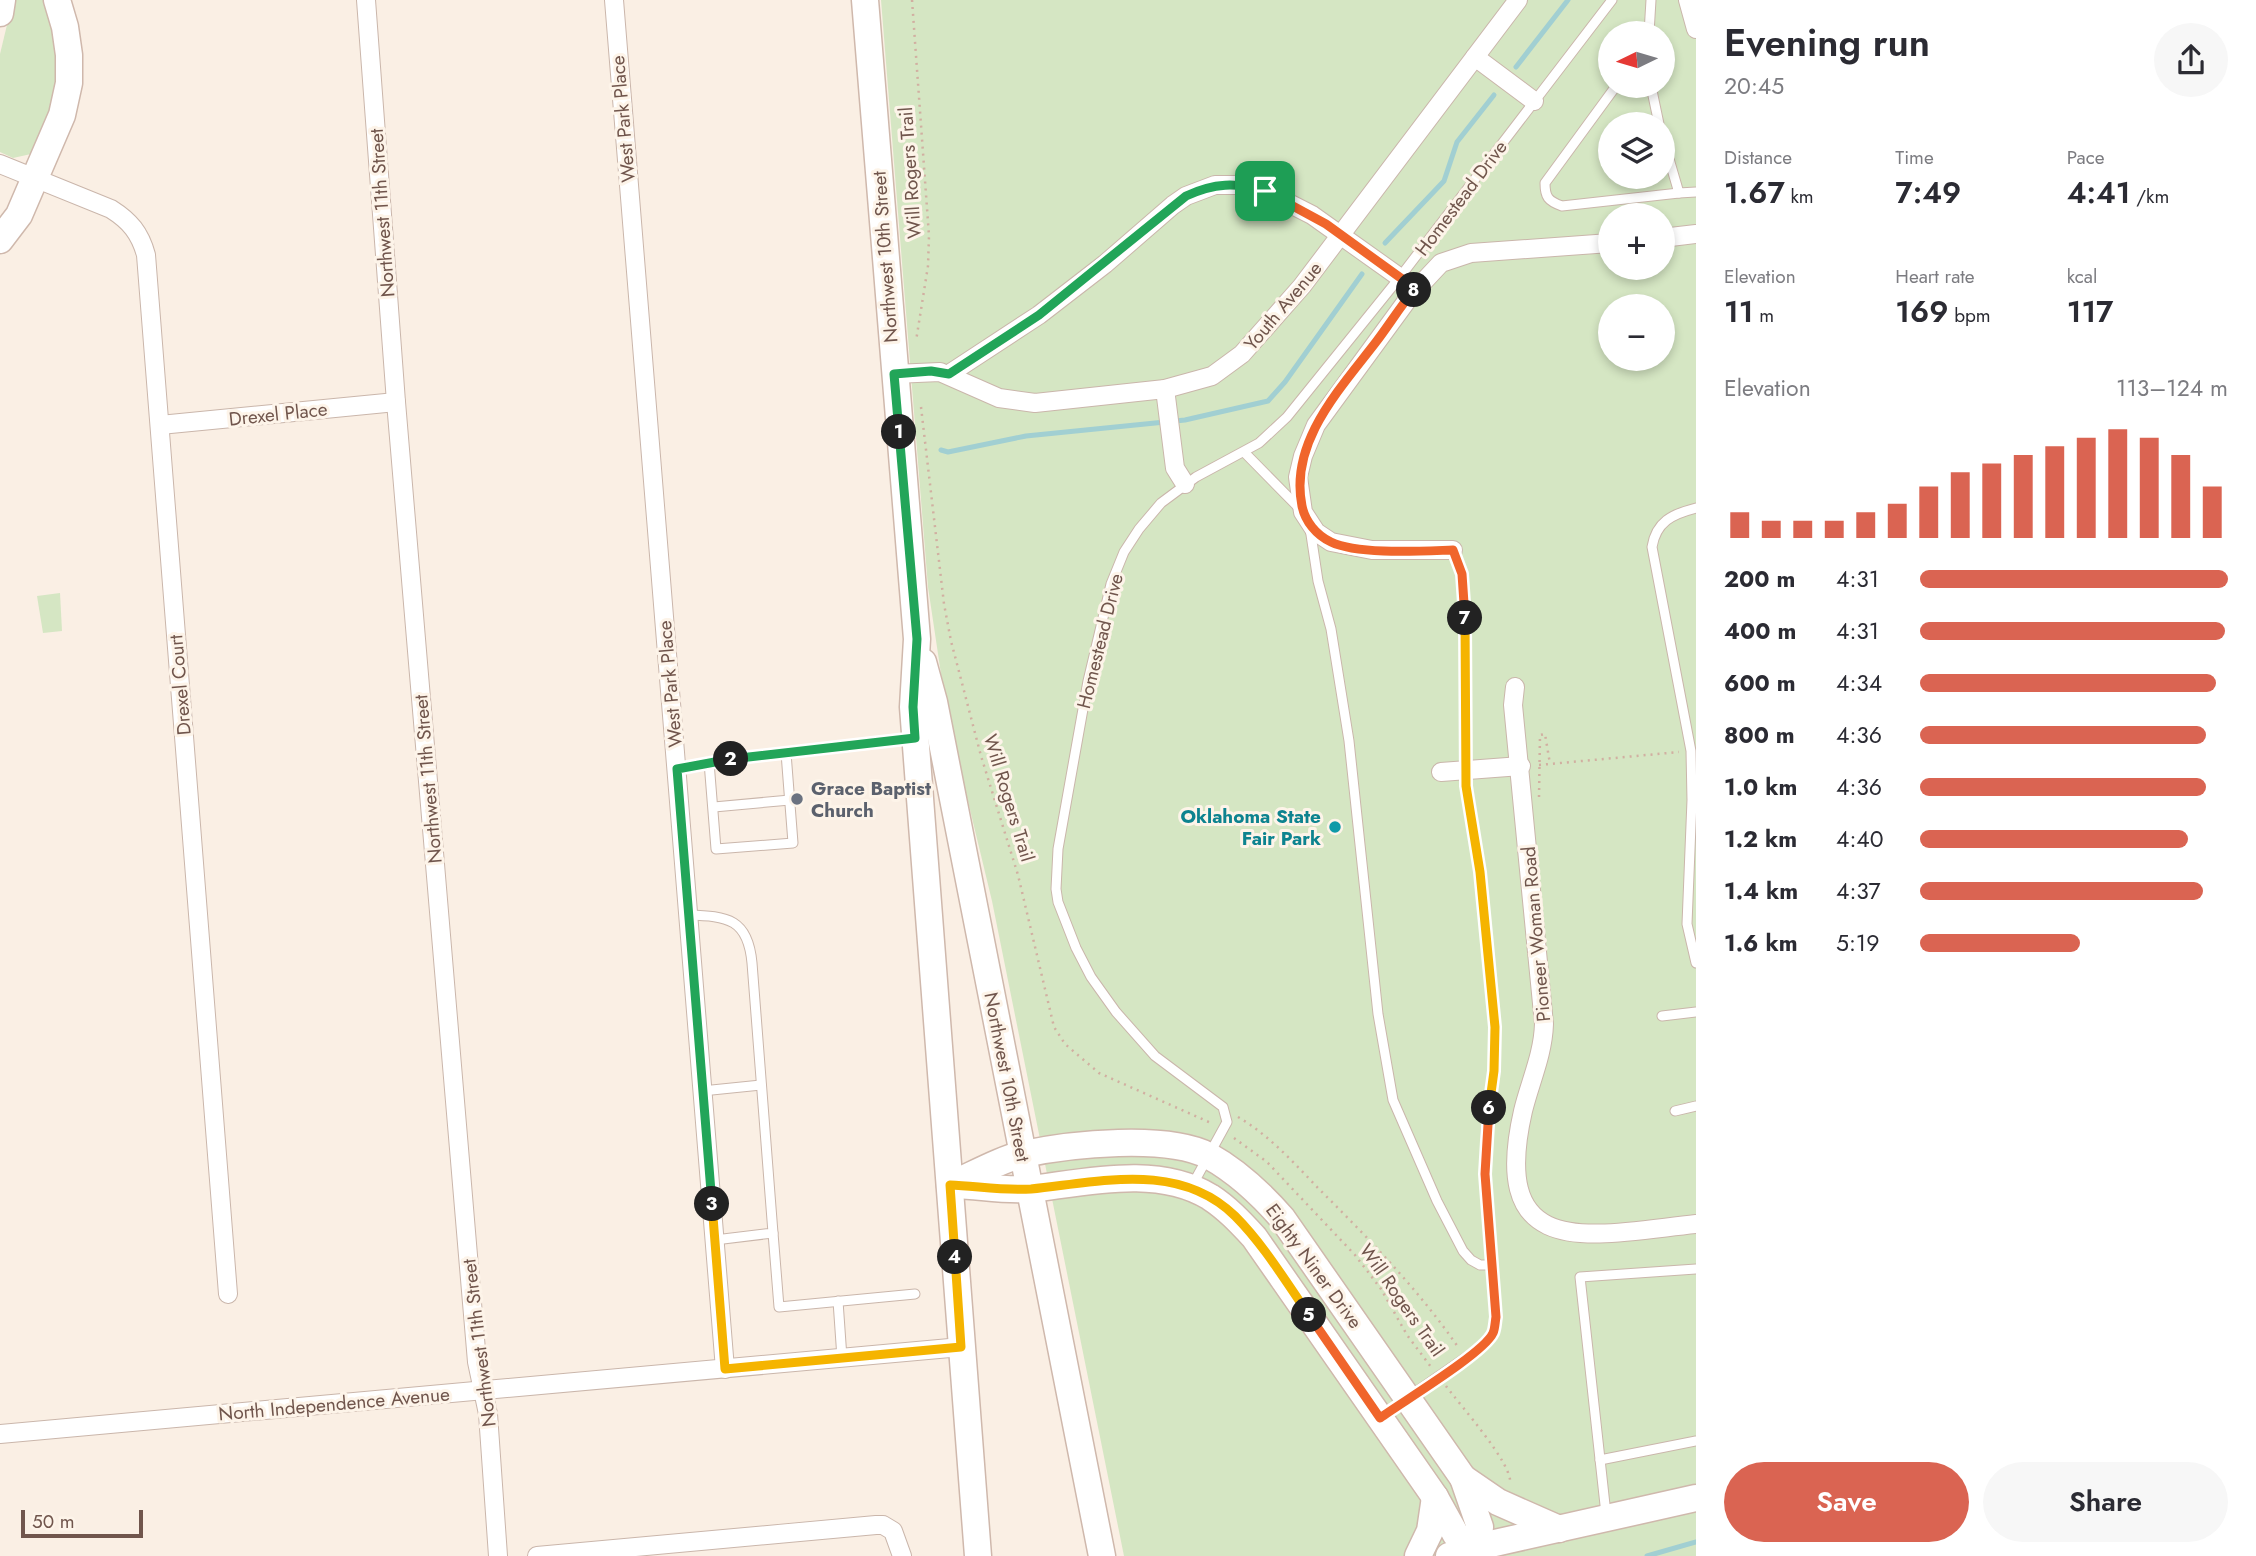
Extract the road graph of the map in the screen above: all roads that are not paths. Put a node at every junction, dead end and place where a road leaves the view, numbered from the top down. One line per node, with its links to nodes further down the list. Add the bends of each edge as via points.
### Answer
1 (2, 0): 10 (main road)
2 (57, 0): 17 (main road, via 65,27 69,83 62,115)
3 (366, 0): 31 (street, Northwest 11th Street)
4 (614, 0): 44 (street, West Park Place)
5 (865, 0): 28 (main road, Northwest 10th Street)
6 (1518, 0): 13 (street, Youth Avenue)
7 (1612, 0): 15 (lane, Homestead Drive)
8 (1651, 0): 11 (lane)
9 (1688, 0): 12 (street)
10 (0, 13)
11 (1650, 21)
12 (1696, 29)
13 (1475, 57): 15 (street); 21 (street, Youth Avenue)
14 (1607, 98): 20 (lane, via 1545,183 1550,202 1562,206)
15 (1534, 101): 26 (lane, Homestead Drive)
16 (0, 164): 17 (street, Drexel Court)
17 (35, 179): 24 (main road, via 19,215); 32 (street, Drexel Court, via 111,209 138,232 146,255)
18 (1675, 179): 20 (lane)
19 (1696, 192): 20 (lane)
20 (1679, 193)
21 (1341, 234): 26 (street); 29 (street, via 1265,191 1230,184 1200,189 1173,205 1028,324); 30 (street, Youth Avenue, via 1242,354 1212,376)
22 (1696, 234): 23 (street)
23 (1675, 236)
24 (0, 240)
25 (1598, 244): 27 (street, via 1464,255 1441,263)
26 (1400, 277): 27 (street); 33 (lane, Homestead Drive, via 1287,417)
27 (1416, 289): 36 (street, via 1316,425 1298,477)
28 (894, 374): 29 (street, Youth Avenue); 38 (main road, Northwest 10th Street)
29 (949, 374): 30 (street, Youth Avenue, via 999,397 1035,403)
30 (1166, 398): 34 (street, via 1176,472)
31 (396, 402): 32 (street, Drexel Place); 73 (street, Northwest 11th Street, via 477,1362)
32 (160, 425): 67 (street, Drexel Court)
33 (1244, 452): 34 (lane, Homestead Drive); 36 (lane)
34 (1185, 484): 58 (lane, Homestead Drive, via 1139,529 1111,584 1088,681 1058,849 1056,889 1068,931 1116,1012 1156,1056 1226,1112 1224,1127)
35 (1696, 508): 50 (lane, via 1668,518 1651,547 1691,751 1687,924)
36 (1306, 518): 37 (street, via 1331,542 1344,545 1386,551); 65 (lane, via 1349,741 1378,1014 1393,1100 1463,1251 1480,1265)
37 (1453, 550): 45 (lane, via 1464,590)
38 (917, 639): 40 (main road, Northwest 10th Street); 57 (main road, Northwest 10th Street, via 934,702)
39 (1515, 687): 43 (street, Pioneer Woman Road)
40 (915, 738): 41 (lane); 59 (main road, Northwest 10th Street)
41 (786, 753): 42 (lane); 47 (lane)
42 (709, 762): 44 (lane); 48 (lane)
43 (1521, 766): 45 (street); 62 (street, Pioneer Woman Road, via 1544,1024 1517,1140 1519,1192 1531,1214 1563,1231 1593,1234)
44 (677, 769): 49 (street, West Park Place)
45 (1465, 771): 46 (street); 65 (lane, via 1495,1027 1485,1152)
46 (1441, 772)
47 (790, 800): 48 (lane); 48 (lane, via 793,843 716,849)
48 (714, 807)
49 (688, 915): 53 (lane, via 729,919 748,937); 54 (street, West Park Place)
50 (1696, 963)
51 (1696, 1012): 52 (lane)
52 (1662, 1016)
53 (761, 1085): 54 (lane); 63 (lane)
54 (702, 1091): 64 (street, West Park Place)
55 (1696, 1106): 56 (lane)
56 (1675, 1111)
57 (1022, 1154): 58 (main road, Eighty Niner Drive, via 1160,1143); 59 (main road, Eighty Niner Drive); 60 (main road, Northwest 10th Street)
58 (1208, 1156): 61 (lane); 74 (main road, Eighty Niner Drive, via 1243,1178 1282,1218)
59 (950, 1185): 60 (main road, Eighty Niner Drive); 70 (main road, Northwest 10th Street)
60 (1029, 1189): 61 (main road, Eighty Niner Drive, via 1150,1179); 89 (main road, Northwest 10th Street)
61 (1191, 1189): 75 (main road, Eighty Niner Drive, via 1234,1214 1254,1237)
62 (1696, 1224)
63 (773, 1233): 64 (lane); 69 (lane, via 779,1307)
64 (715, 1240): 72 (street, West Park Place)
65 (1492, 1265): 74 (lane, via 1493,1334)
66 (1696, 1269): 78 (lane, via 1580,1277)
67 (228, 1294)
68 (915, 1294): 69 (lane)
69 (838, 1301): 71 (lane)
70 (961, 1347): 71 (street, North Independence Avenue); 88 (main road, Northwest 10th Street)
71 (842, 1358): 72 (street, North Independence Avenue)
72 (725, 1369): 73 (street, North Independence Avenue)
73 (483, 1390): 76 (street, North Independence Avenue); 85 (street, Northwest 11th Street)
74 (1408, 1398): 75 (lane); 79 (main road, Eighty Niner Drive)
75 (1380, 1418): 80 (main road, Eighty Niner Drive)
76 (0, 1434)
77 (1696, 1441): 78 (lane)
78 (1600, 1460): 82 (lane)
79 (1464, 1478): 83 (main road, via 1498,1502); 84 (main road, Eighty Niner Drive, via 1480,1527)
80 (1435, 1497): 84 (main road, Eighty Niner Drive, via 1456,1535); 90 (main road, via 1430,1531)
81 (1696, 1499): 82 (main road)
82 (1606, 1518): 83 (main road)
83 (1559, 1529): 84 (main road)
84 (1478, 1551): 91 (main road)
85 (498, 1556)
86 (537, 1556): 87 (street, via 866,1526 893,1531)
87 (902, 1556)
88 (978, 1556)
89 (1102, 1556)
90 (1418, 1556)
91 (1449, 1556)

